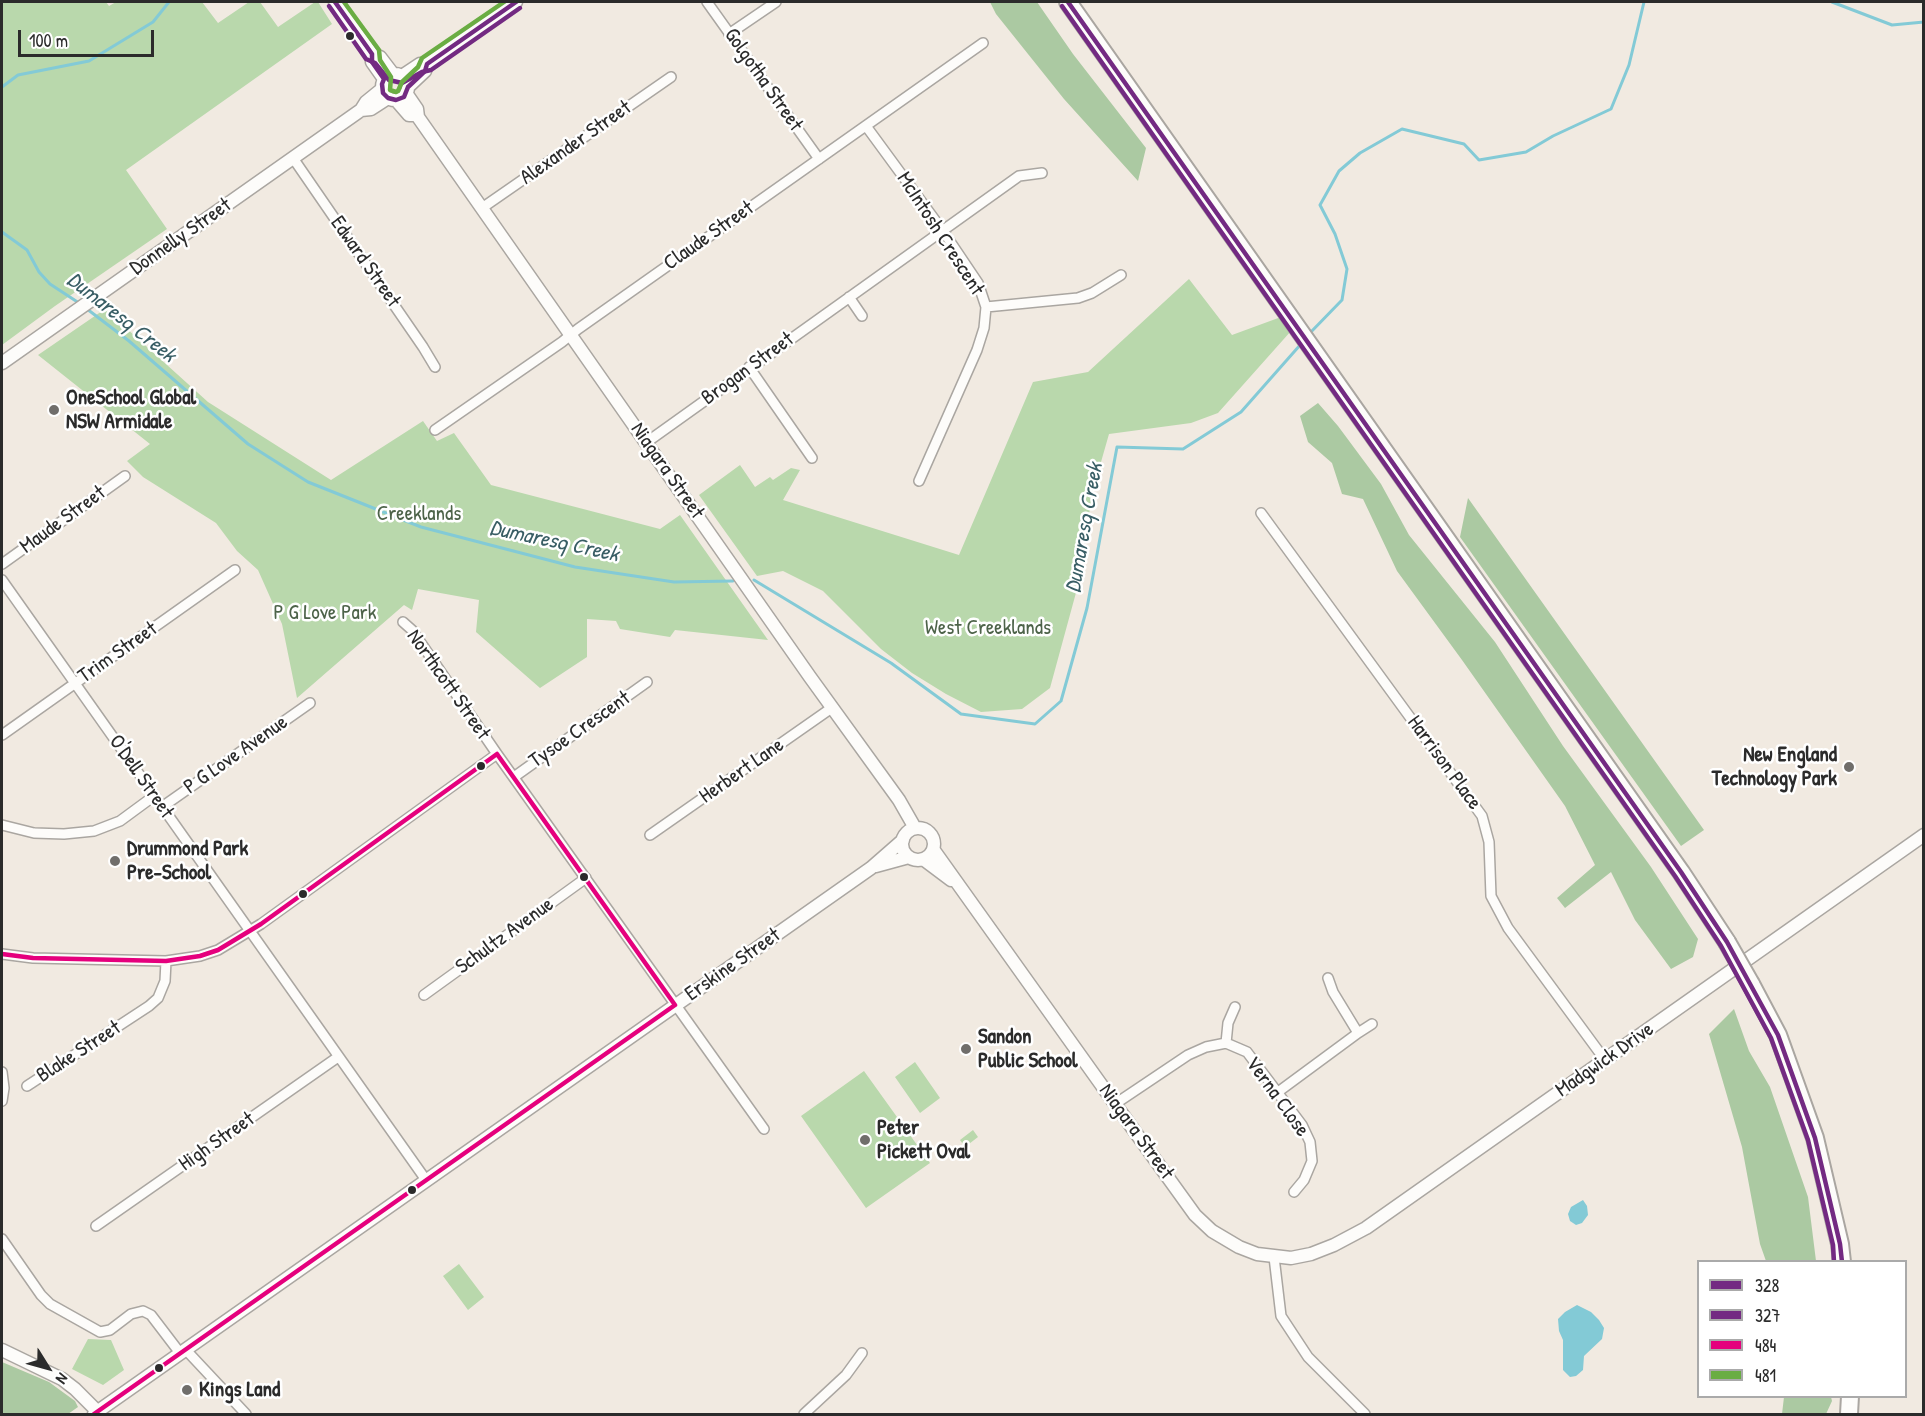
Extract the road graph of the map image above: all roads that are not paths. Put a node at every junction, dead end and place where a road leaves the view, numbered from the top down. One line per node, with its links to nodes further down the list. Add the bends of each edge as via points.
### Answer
1 (335, 2): 9 (street, Niagara Street, via 372,54 380,57)
2 (516, 2): 9 (street, via 427,64 425,71)
3 (707, 2): 6 (street, Golgotha Street)
4 (776, 2): 6 (street)
5 (1068, 2): 77 (highway, bridge, via 1727,942 1778,1035 1815,1137)
6 (729, 34): 12 (street, Golgotha Street)
7 (983, 43): 10 (street, Claude Street)
8 (671, 77): 14 (street, Alexander Street)
9 (395, 87): 11 (street, Donnelly Street, via 371,109 361,110); 14 (street, Niagara Street, via 410,115 417,116)
10 (866, 126): 12 (street, Claude Street); 15 (street, McIntosh Crescent)
11 (293, 158): 21 (street, Donnelly Street); 22 (street, Edward Street)
12 (819, 159): 20 (street, Claude Street)
13 (1042, 173): 15 (street, Brogan Street, via 1019,176)
14 (482, 208): 20 (street, Niagara Street)
15 (943, 231): 17 (street, Brogan Street); 18 (street, McIntosh Crescent, via 978,283)
16 (1121, 275): 18 (street, via 1078,298)
17 (849, 297): 19 (street); 23 (street, Brogan Street)
18 (986, 307): 28 (street, McIntosh Crescent, via 977,350)
19 (862, 316)
20 (571, 335): 24 (street, Claude Street); 25 (street, Niagara Street)
21 (2, 363)
22 (435, 367)
23 (749, 367): 25 (street, Brogan Street); 26 (street)
24 (435, 430)
25 (646, 442): 37 (street, Niagara Street)
26 (813, 458)
27 (125, 476): 30 (street, Maude Street)
28 (919, 481)
29 (1261, 513): 65 (street, Harrison Place, via 1482,816 1489,842 1491,896 1508,928)
30 (2, 564)
31 (235, 570): 35 (street, Trim Street)
32 (2, 580): 35 (street, O'Dell Street)
33 (403, 622): 39 (street, Northcott Street)
34 (647, 682): 40 (street, Tysoe Crescent)
35 (75, 683): 38 (street, Trim Street); 41 (street, O'Dell Street)
36 (310, 703): 42 (street, P G Love Avenue)
37 (833, 707): 44 (street, Niagara Street); 45 (street, Herbert Lane)
38 (2, 735)
39 (497, 754): 40 (street, Northcott Street); 54 (street)
40 (514, 777): 52 (street, Northcott Street)
41 (154, 796): 42 (street, O'Dell Street); 43 (street, via 120,821 94,831 34,833)
42 (162, 807): 54 (street, O'Dell Street)
43 (2, 825)
44 (915, 828): 47 (street); 48 (street, via 931,834)
45 (650, 835)
46 (1923, 835): 65 (street, Madgwick Drive)
47 (903, 840): 49 (street); 51 (street, Erskine Street)
48 (933, 849): 50 (street); 53 (street, Niagara Street)
49 (909, 857): 50 (street); 51 (street, Erskine Street)
50 (923, 859): 53 (street, Niagara Street)
51 (871, 868): 59 (street, Erskine Street)
52 (586, 878): 58 (street, Schultz Avenue); 59 (street, Northcott Street)
53 (961, 887): 70 (street, Niagara Street)
54 (250, 931): 56 (street, via 218,950); 64 (street, O'Dell Street)
55 (2, 954): 56 (street)
56 (166, 960): 67 (street, Blake Street, via 165,981 158,998)
57 (1329, 978): 62 (street)
58 (424, 995)
59 (675, 1005): 71 (street, Northcott Street); 72 (street, Erskine Street)
60 (1235, 1007): 63 (street, Verna Close)
61 (1372, 1024): 62 (street)
62 (1358, 1033): 68 (street)
63 (1226, 1043): 68 (street, Verna Close, via 1247,1052); 70 (street, Verna Close, via 1188,1055)
64 (338, 1057): 72 (street, O'Dell Street); 74 (street, High Street)
65 (1605, 1060): 76 (street, Madgwick Drive, via 1366,1228 1311,1254)
66 (2, 1072): 69 (street)
67 (27, 1086)
68 (1278, 1092): 73 (street, Verna Close, via 1310,1142 1312,1161)
69 (2, 1101)
70 (1115, 1104): 76 (street, Niagara Street, via 1196,1215 1212,1231 1239,1247)
71 (764, 1129)
72 (426, 1180): 79 (street, Erskine Street)
73 (1294, 1192)
74 (96, 1226)
75 (2, 1239): 79 (street, via 50,1304 100,1332 143,1311)
76 (1274, 1257): 85 (street, via 1281,1316 1308,1357)
77 (1842, 1260)
78 (2, 1350): 82 (street, via 62,1379 82,1394)
79 (183, 1352): 82 (street, Erskine Street); 83 (street)
80 (862, 1353): 84 (street, via 846,1375)
81 (1850, 1398): 86 (highway)
82 (96, 1413)
83 (246, 1414)
84 (804, 1414)
85 (1365, 1414)
86 (1849, 1414)

